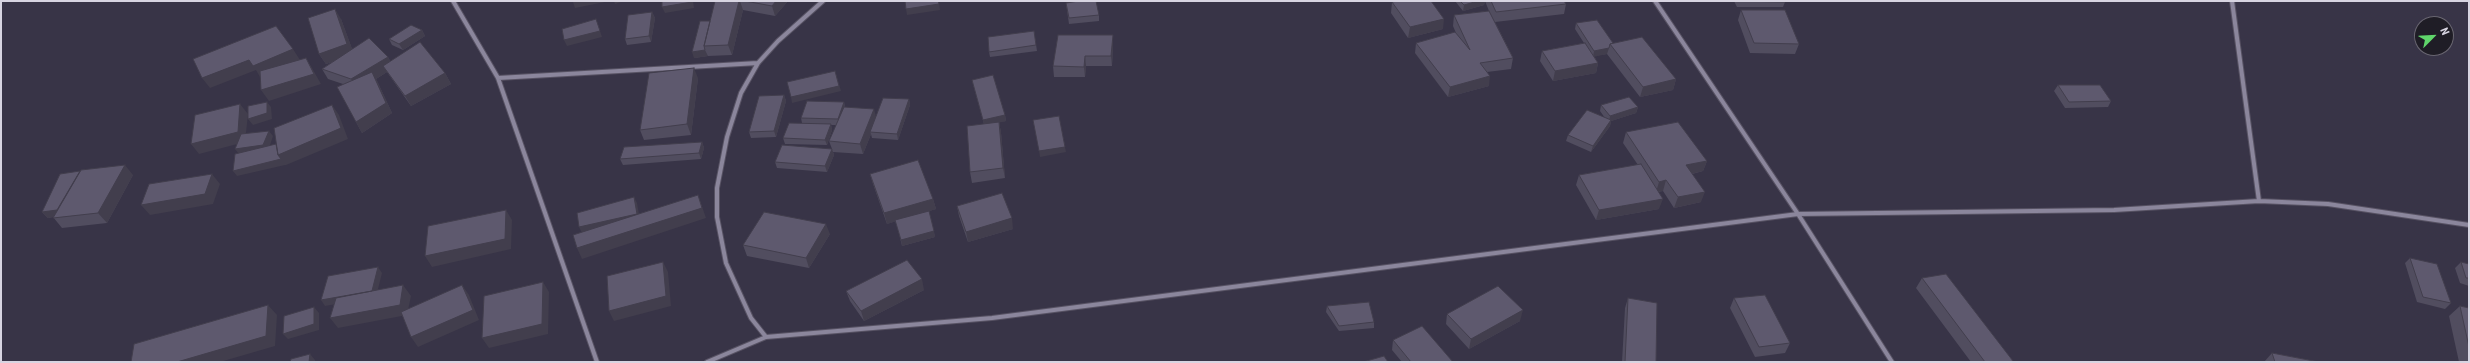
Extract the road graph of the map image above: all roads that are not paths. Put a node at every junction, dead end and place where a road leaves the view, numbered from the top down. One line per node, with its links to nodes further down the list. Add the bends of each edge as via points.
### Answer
1 (453, 1): 6 (street)
2 (823, 1): 5 (street, via 778,41)
3 (1655, 1): 8 (street)
4 (2232, 1): 7 (street)
5 (758, 63): 6 (street); 10 (street, via 741,93 727,137 716,188 716,217 726,262 734,282 751,318)
6 (498, 78): 11 (street)
7 (2259, 201): 8 (street, via 2114,210); 9 (street, via 2328,204)
8 (1798, 214): 10 (street, via 992,318); 13 (street)
9 (2469, 225)
10 (766, 337): 12 (street)
11 (597, 362)
12 (707, 362)
13 (1892, 362)

